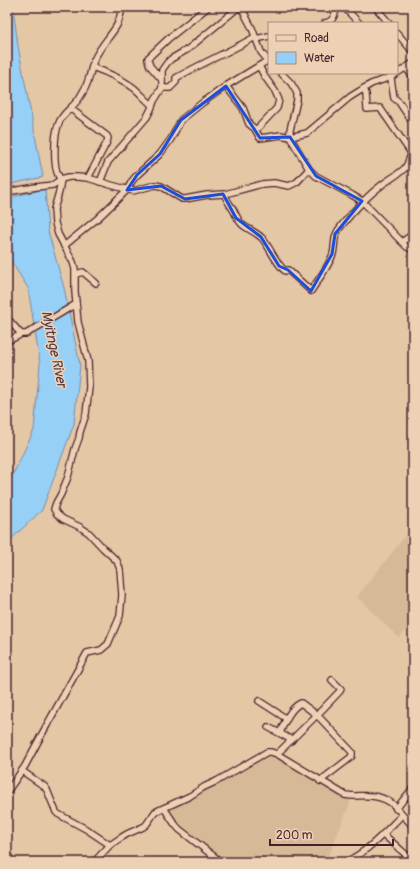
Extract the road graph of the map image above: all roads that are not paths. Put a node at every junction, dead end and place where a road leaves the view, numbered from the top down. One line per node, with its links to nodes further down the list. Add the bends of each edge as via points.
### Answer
1 (122, 7): 17 (street, via 118,24 98,52)
2 (208, 7): 23 (street, via 148,58 150,66)
3 (240, 7): 12 (street); 23 (street, via 188,49 171,59 162,70)
4 (338, 7): 7 (street)
5 (344, 7): 8 (street)
6 (376, 7): 9 (street)
7 (329, 22)
8 (358, 22)
9 (388, 22)
10 (398, 34): 13 (street)
11 (268, 36): 12 (street)
12 (256, 38): 14 (street, via 261,52); 25 (street, via 176,78 176,82 170,88)
13 (413, 52)
14 (268, 61): 16 (street)
15 (413, 63): 18 (street)
16 (259, 66): 24 (street); 30 (street, via 279,100 277,108)
17 (92, 67): 27 (street, via 124,82); 28 (street, via 84,90)
18 (406, 68): 19 (street); 22 (street)
19 (398, 72)
20 (282, 74): 31 (street, via 297,94)
21 (391, 75): 26 (street); 29 (street, via 394,98)
22 (413, 77)
23 (162, 80): 25 (street)
24 (226, 86): 30 (street, via 243,108 250,126); 37 (street, via 181,120 160,154 137,175)
25 (162, 88): 27 (street)
26 (364, 88): 31 (street, via 345,100 311,131); 32 (street, via 367,109 380,108)
27 (152, 105): 36 (street, via 147,117 108,162)
28 (71, 109): 34 (street, via 108,138); 35 (street, via 60,118 56,135 56,168)
29 (413, 123)
30 (256, 130): 31 (street, via 260,138 281,135)
31 (290, 137): 33 (street)
32 (412, 152): 40 (street, via 406,167)
33 (309, 169): 39 (street, via 289,186 262,184); 40 (street, via 316,176)
34 (88, 178): 35 (street); 36 (street)
35 (61, 179): 38 (street, via 53,185); 43 (street, via 54,217)
36 (100, 182): 37 (street)
37 (127, 190): 39 (street, via 161,186 182,199); 43 (street)
38 (7, 192)
39 (225, 194): 40 (street, via 242,225 261,236 279,266 285,271 288,270 311,291 332,254 335,234)
40 (362, 202): 42 (street)
41 (413, 234): 42 (street)
42 (402, 242): 44 (street)
43 (64, 246): 45 (street)
44 (413, 250)
45 (76, 274): 46 (street, via 83,272); 47 (street)
46 (96, 283)
47 (74, 305): 49 (street); 59 (street, via 89,366 88,401 68,477 54,509 63,519 89,533 117,561 121,574 121,611 108,644 101,650 87,653)
48 (7, 318): 49 (street)
49 (23, 334): 50 (street)
50 (7, 341)
51 (332, 680): 53 (street, via 341,690)
52 (259, 701): 54 (street)
53 (317, 715): 54 (street, via 301,703); 57 (street); 60 (street, via 353,754)
54 (287, 718): 56 (street)
55 (268, 727): 56 (street)
56 (280, 733): 57 (street)
57 (292, 740): 58 (street)
58 (277, 754): 60 (street); 63 (street, via 267,752)
59 (22, 771): 62 (street); 68 (street, via 44,786 58,814)
60 (320, 781): 64 (street, via 345,795 376,796 392,803)
61 (413, 788): 64 (street)
62 (7, 792)
63 (164, 808): 68 (street, via 154,812 146,825); 71 (street, via 179,829)
64 (396, 808): 65 (street)
65 (402, 815): 66 (street); 67 (street)
66 (413, 826)
67 (383, 834): 69 (street); 72 (street)
68 (110, 845): 70 (street)
69 (413, 861)
70 (94, 862)
71 (221, 862)
72 (345, 862)

